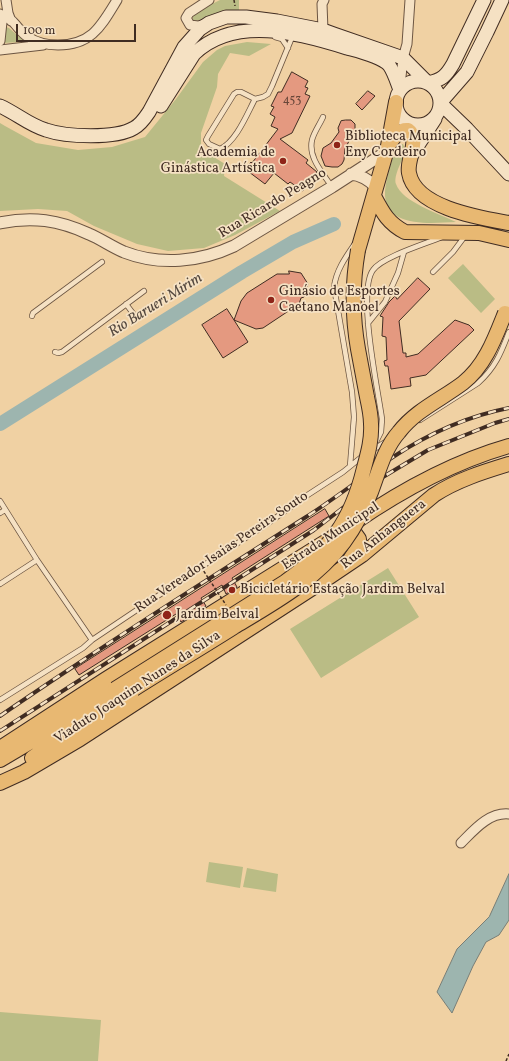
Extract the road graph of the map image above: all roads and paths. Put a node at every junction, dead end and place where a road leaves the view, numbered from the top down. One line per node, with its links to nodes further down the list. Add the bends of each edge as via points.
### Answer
1 (6, 0): 9 (street)
2 (117, 0): 17 (street, via 98,30 83,41)
3 (209, 0): 14 (street, via 189,13 186,18)
4 (324, 0): 10 (street)
5 (410, 0): 20 (street)
6 (484, 0): 21 (main road, via 448,73 439,81)
7 (502, 0): 25 (main road, via 467,72)
8 (0, 14): 9 (street); 16 (street)
9 (11, 21): 17 (street, via 28,38)
10 (324, 30): 14 (main road, via 246,17 226,17 208,23); 20 (main road)
11 (229, 34): 12 (main road, via 250,31); 13 (lane); 14 (main road)
12 (294, 34): 18 (lane); 22 (main road, via 352,49 385,62 392,70)
13 (250, 36)
14 (194, 37): 24 (main road, via 184,47 149,112 139,124 129,130 95,135 47,131); 26 (main road, via 194,54 149,123 138,134 122,140 79,144 45,137)
15 (268, 37): 18 (lane, via 282,40)
16 (0, 41)
17 (47, 45): 19 (street)
18 (288, 48): 23 (lane, via 268,94)
19 (0, 50)
20 (403, 58): 21 (main road); 22 (street)
21 (428, 83): 22 (main road, via 410,82); 25 (main road, via 437,91)
22 (398, 96): 25 (main road, via 399,114 414,124 427,123); 28 (main road)
23 (255, 99): 23 (lane, via 226,146 220,149 209,144 206,140 234,94 241,92)
24 (0, 106)
25 (438, 109): 29 (main road); 31 (main road, via 467,129)
26 (0, 111)
27 (323, 117): 32 (lane, via 312,138 312,157)
28 (387, 149): 29 (main road, via 396,134 408,130 414,139); 30 (street, Rua Ricardo Peagno); 33 (main road)
29 (411, 156): 35 (main road, via 408,165 412,183 428,200 473,216)
30 (351, 174): 32 (street, Rua Ricardo Peagno); 33 (street, via 367,179)
31 (509, 174)
32 (332, 188): 34 (street, Rua Ricardo Peagno, via 234,246 191,260 145,258 124,252 69,225 55,222 37,220)
33 (375, 191): 36 (main road, Viaduto Joaquim Nunes da Silva); 37 (main road, via 386,218 405,232)
34 (0, 223)
35 (509, 223)
36 (365, 226): 54 (lane, via 360,238 342,263 334,287 352,392 354,417); 67 (main road, Viaduto Joaquim Nunes da Silva, bridge, via 354,272 353,307 371,415 371,432 361,480 350,511 338,532 303,569 285,582 76,716)
37 (452, 233): 38 (main road); 40 (lane, Rua Vereador Isaias Pereira Souto)
38 (467, 233): 39 (main road); 42 (lane, via 454,252)
39 (509, 240)
40 (404, 252): 48 (lane, via 385,302); 48 (lane, Rua Vereador Isaias Pereira Souto, via 382,262 372,271 368,279 366,299)
41 (102, 262): 46 (lane)
42 (433, 272)
43 (144, 291): 44 (lane)
44 (126, 304): 47 (lane); 50 (lane, via 62,352)
45 (507, 310): 68 (main road, Viaduto Joaquim Nunes da Silva, bridge, via 493,344 465,382 412,418 392,440 385,451 360,516 343,544 328,561 308,579 270,605 77,726)
46 (32, 316)
47 (135, 316)
48 (368, 323): 52 (lane, Rua Vereador Isaias Pereira Souto, via 382,426 374,444)
49 (509, 332): 52 (lane, via 495,365 478,383)
50 (55, 352)
51 (509, 446): 58 (main road, Estrada Municipal, via 468,460 410,488)
52 (356, 461): 54 (lane, Rua Vereador Isaias Pereira Souto)
53 (509, 464): 61 (main road, Rua Anhanguera, via 473,476 439,492 362,555)
54 (350, 466): 60 (lane, Rua Vereador Isaias Pereira Souto)
55 (0, 501): 56 (lane)
56 (5, 510): 57 (lane); 59 (lane)
57 (0, 513)
58 (343, 531): 61 (main road, via 354,532 359,539 358,547); 63 (main road, Estrada Municipal)
59 (37, 560): 62 (lane); 64 (lane)
60 (201, 567): 63 (path, bridge); 64 (lane, Rua Vereador Isaias Pereira Souto)
61 (343, 567): 68 (main road, Rua Anhanguera, via 80,739)
62 (0, 584)
63 (226, 605): 66 (main road, Estrada Municipal)
64 (92, 640): 65 (lane, Rua Vereador Isaias Pereira Souto, via 84,648)
65 (0, 700)
66 (0, 748)
67 (0, 760)
68 (1, 783)
69 (509, 814): 70 (street, via 493,816)
70 (461, 842)
71 (509, 1054): 72 (path)
72 (506, 1061)

